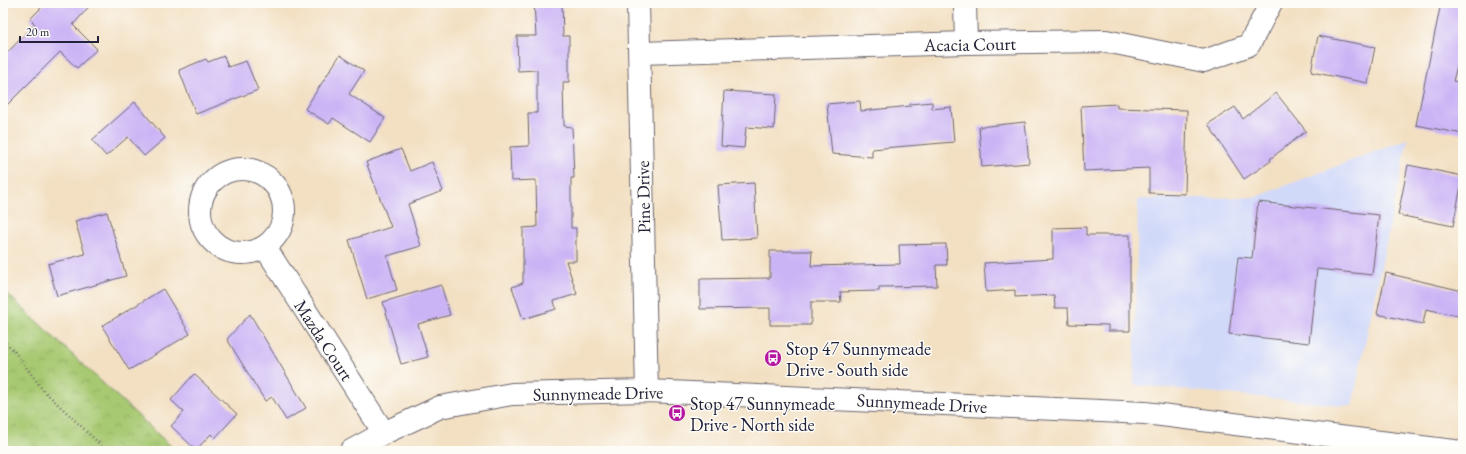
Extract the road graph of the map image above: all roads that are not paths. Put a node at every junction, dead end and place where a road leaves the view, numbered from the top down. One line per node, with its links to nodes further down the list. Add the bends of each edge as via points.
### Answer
1 (638, 3): 5 (street, Pine Drive)
2 (965, 3): 4 (street)
3 (1271, 3): 4 (street, Acacia Court, via 1248,45 1204,61 1106,41)
4 (966, 43): 5 (street, Acacia Court)
5 (640, 53): 7 (street, Pine Drive)
6 (265, 247): 8 (street, Mazda Court)
7 (648, 391): 8 (street, Sunnymeade Drive, via 512,394 440,407); 10 (street, Sunnymeade Drive, via 1144,413)
8 (384, 433): 9 (street, Sunnymeade Drive)
9 (351, 451)
10 (1454, 451)

